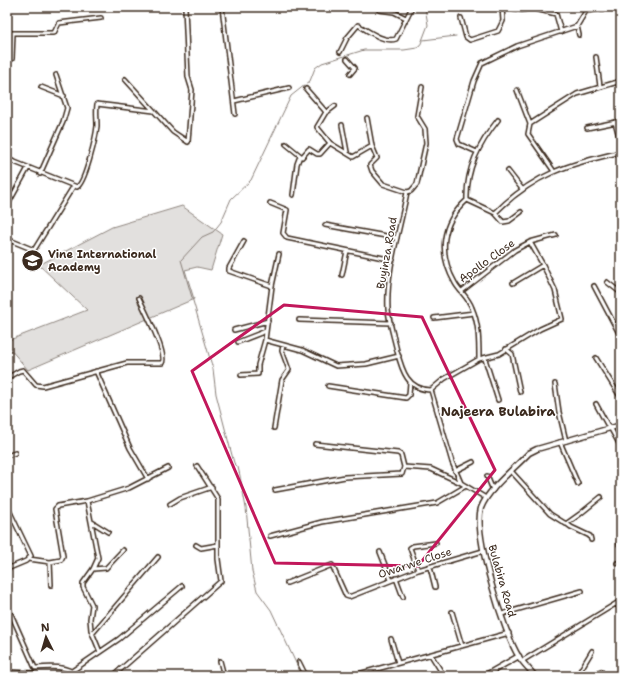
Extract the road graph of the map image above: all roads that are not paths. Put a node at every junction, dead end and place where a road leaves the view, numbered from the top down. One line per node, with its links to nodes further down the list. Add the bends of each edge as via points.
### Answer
1 (186, 7): 35 (street, via 188,77 192,90 188,142 173,132)
2 (222, 7): 33 (street)
3 (412, 7): 11 (street)
4 (502, 7): 12 (street, via 503,21 498,31 470,40 466,37)
5 (507, 7): 14 (street, via 522,10 531,8 556,14)
6 (582, 7): 9 (street)
7 (620, 7): 9 (street)
8 (379, 10): 11 (street, via 394,12)
9 (584, 12): 13 (street)
10 (101, 18): 16 (street, via 59,23 57,30 52,34)
11 (406, 18): 18 (street, via 394,40 373,34 358,25)
12 (460, 18)
13 (577, 26): 14 (street); 17 (street)
14 (561, 32): 50 (street, via 517,46 482,63 457,139 459,144)
15 (7, 33): 16 (street)
16 (13, 33): 21 (street, via 12,59)
17 (579, 36)
18 (340, 52)
19 (596, 57): 26 (street)
20 (347, 59): 22 (street, via 355,68)
21 (7, 60)
22 (350, 74)
23 (56, 75): 32 (street)
24 (125, 79): 35 (street)
25 (621, 81): 26 (street)
26 (600, 86): 42 (street, via 577,94)
27 (41, 87): 32 (street)
28 (422, 87): 60 (street, via 417,115 426,133 425,154 417,184)
29 (289, 88): 33 (street)
30 (306, 89): 36 (street)
31 (517, 90): 42 (street)
32 (64, 96): 57 (street, via 67,104 66,114)
33 (234, 101): 37 (street)
34 (335, 106): 36 (street)
35 (154, 111): 58 (street, via 97,104 97,126 91,153 81,184 79,187)
36 (325, 111): 45 (street, via 326,114 317,128)
37 (235, 114)
38 (367, 118): 48 (street)
39 (498, 120): 50 (street)
40 (621, 121): 41 (street)
41 (615, 122): 44 (street); 47 (street)
42 (530, 124): 55 (street, via 528,134)
43 (342, 125): 49 (street)
44 (587, 128)
45 (330, 142): 49 (street); 52 (street, via 320,154 309,149)
46 (286, 144): 52 (street)
47 (621, 144)
48 (372, 146): 49 (street, via 354,157); 60 (street, via 377,158 370,168 383,184)
49 (347, 152)
50 (477, 152): 62 (street, via 468,176)
51 (621, 152): 55 (street)
52 (300, 156): 61 (street)
53 (7, 159): 54 (street)
54 (28, 168): 57 (street); 64 (street)
55 (553, 170): 59 (street)
56 (508, 171): 59 (street)
57 (40, 174): 58 (street)
58 (73, 187): 72 (street, via 34,250)
59 (522, 189): 66 (street)
60 (407, 192): 71 (street, Buyinza Road)
61 (293, 194)
62 (467, 200): 66 (street); 84 (street, via 453,215 443,245 453,279)
63 (270, 203): 69 (street, via 287,210)
64 (7, 206)
65 (521, 212): 66 (street, via 504,222)
66 (495, 213)
67 (325, 225): 71 (street)
68 (277, 232): 69 (street)
69 (282, 233): 75 (street, via 289,239)
70 (556, 235): 74 (street, Apollo Close)
71 (397, 238): 77 (street, Buyinza Road)
72 (7, 239)
73 (244, 241): 82 (street, via 229,271)
74 (530, 242): 78 (street); 84 (street, Apollo Close, via 498,262)
75 (347, 251): 77 (street); 79 (street)
76 (279, 254): 82 (street)
77 (393, 260): 91 (street, Buyinza Road, via 388,306)
78 (543, 265): 81 (street); 100 (street, via 555,290 562,319)
79 (342, 275)
80 (607, 282): 85 (street)
81 (513, 283)
82 (272, 286): 90 (street)
83 (594, 286): 96 (street)
84 (462, 291): 87 (street, Apollo Close)
85 (621, 293)
86 (139, 298): 105 (street, via 158,340 163,362 127,363)
87 (474, 313): 88 (street); 103 (street, Apollo Close, via 479,334)
88 (434, 318)
89 (299, 320): 91 (street)
90 (268, 321): 92 (street); 93 (street)
91 (391, 323): 101 (street, Buyinza Road)
92 (234, 330)
93 (266, 330): 94 (street); 95 (street)
94 (260, 332): 95 (street); 98 (street)
95 (266, 335): 97 (street)
96 (621, 337)
97 (265, 340): 99 (street); 106 (street, via 258,374)
98 (238, 342)
99 (283, 345): 101 (street, via 308,352 336,366 366,364); 117 (street, via 282,351 289,370 282,380)
100 (506, 349): 104 (street); 112 (street, via 512,354)
101 (399, 356): 108 (street, Buyinza Road)
102 (596, 358): 113 (street)
103 (479, 359): 104 (street); 111 (street, via 444,379)
104 (484, 359): 114 (street)
105 (96, 371): 107 (street, via 43,386 38,386 21,370); 132 (street, via 130,448)
106 (241, 375)
107 (7, 378)
108 (410, 382): 110 (street, via 409,395 406,398); 111 (street, via 416,387)
109 (555, 384): 119 (street)
110 (328, 386)
111 (431, 390): 129 (street)
112 (520, 392)
113 (621, 398)
114 (498, 400)
115 (596, 404): 118 (street)
116 (621, 425): 118 (street, Bulabira Road)
117 (274, 428)
118 (610, 429): 119 (street, Bulabira Road); 122 (street)
119 (566, 440): 120 (street, Bulabira Road)
120 (560, 442): 130 (street, Bulabira Road, via 529,453); 134 (street)
121 (315, 444): 127 (street, via 398,453)
122 (621, 447)
123 (15, 453): 124 (street)
124 (7, 456)
125 (473, 462): 129 (street)
126 (197, 466): 136 (street)
127 (404, 467): 133 (street, via 431,469); 137 (street, via 402,474 348,477)
128 (168, 468): 132 (street)
129 (455, 471): 133 (street)
130 (511, 471): 138 (street, Bulabira Road); 145 (street, via 550,514)
131 (488, 476): 138 (street)
132 (148, 479): 141 (street, via 129,488)
133 (461, 483): 135 (street)
134 (578, 484)
135 (466, 486): 140 (street); 147 (street, via 438,503 322,522)
136 (212, 487): 142 (street); 152 (street, via 219,506)
137 (275, 490)
138 (494, 490): 140 (street, Bulabira Road)
139 (601, 496): 145 (street)
140 (486, 498): 155 (street, Bulabira Road, via 479,523)
141 (87, 501): 144 (street); 159 (street, via 58,506 55,509 63,556 61,560)
142 (170, 504)
143 (7, 506): 158 (street, via 28,547 31,556)
144 (92, 522): 146 (street); 164 (street, via 93,541 98,558)
145 (567, 524): 149 (street, via 590,536)
146 (108, 532)
147 (270, 536)
148 (621, 537): 153 (street)
149 (591, 540)
150 (436, 543): 165 (street, via 410,548)
151 (196, 545): 152 (street, via 201,548)
152 (218, 545): 196 (street, via 221,581)
153 (621, 547)
154 (122, 550): 164 (street, via 106,568)
155 (483, 551): 162 (street, Owarwe Close); 177 (street, Bulabira Road)
156 (380, 552): 167 (street)
157 (158, 557): 179 (street)
158 (29, 559): 159 (street); 163 (street)
159 (50, 562): 169 (street)
160 (617, 563): 161 (street)
161 (621, 564)
162 (430, 567): 165 (street, Owarwe Close); 171 (street)
163 (7, 569)
164 (94, 569): 179 (street, via 83,585 92,605)
165 (418, 570): 166 (street, Owarwe Close)
166 (396, 578): 167 (street, Owarwe Close); 173 (street)
167 (391, 580): 168 (street, Owarwe Close, via 346,596 331,565)
168 (287, 583)
169 (51, 585)
170 (182, 586): 183 (street, via 148,616)
171 (436, 587)
172 (582, 591): 177 (street)
173 (403, 597)
174 (7, 605): 190 (street)
175 (621, 610): 187 (street, via 617,603)
176 (452, 612): 181 (street)
177 (502, 614): 178 (street, Bulabira Road)
178 (509, 633): 181 (street); 185 (street, Bulabira Road)
179 (92, 634): 183 (street)
180 (391, 639): 189 (street)
181 (462, 646): 184 (street)
182 (592, 651): 205 (street)
183 (100, 652): 191 (street)
184 (431, 655): 189 (street); 202 (street)
185 (519, 656): 187 (street, Bulabira Road); 203 (street)
186 (220, 661): 199 (street)
187 (522, 661): 204 (street, Bulabira Road)
188 (299, 662): 200 (street)
189 (398, 663): 201 (street)
190 (35, 668): 191 (street); 194 (street)
191 (72, 671): 195 (street)
192 (601, 671): 206 (street)
193 (7, 672): 194 (street)
194 (31, 674)
195 (77, 676)
196 (113, 676)
197 (147, 676): 198 (street)
198 (157, 676)
199 (224, 676)
200 (306, 676)
201 (351, 676)
202 (444, 676)
203 (484, 676)
204 (535, 676)
205 (577, 676)
206 (591, 676)

